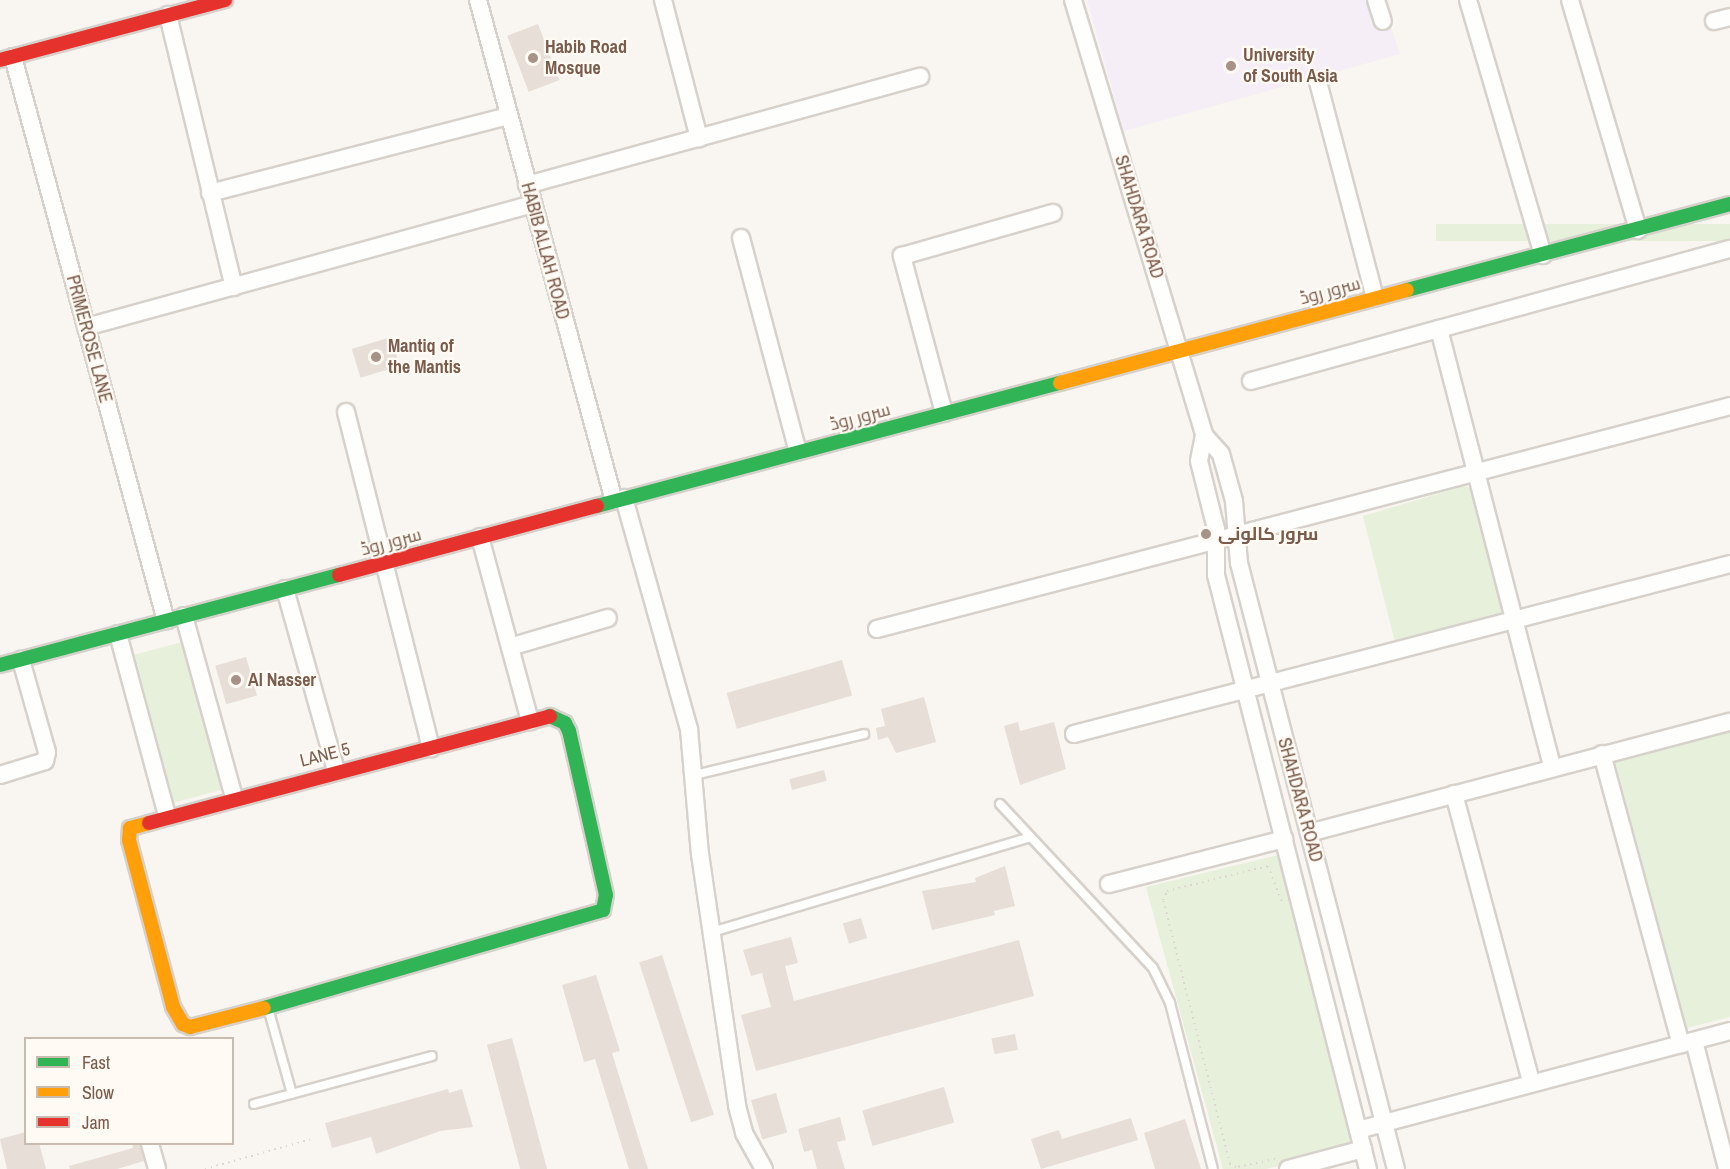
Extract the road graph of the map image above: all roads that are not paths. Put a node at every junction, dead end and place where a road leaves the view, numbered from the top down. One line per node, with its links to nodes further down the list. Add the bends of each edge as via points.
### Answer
1 (225, 0): 8 (street)
2 (478, 0): 14 (street, HABIB ALLAH ROAD)
3 (663, 0): 15 (street)
4 (1073, 0): 29 (street, SHAHDARA ROAD)
5 (1376, 0): 10 (street)
6 (1468, 0): 24 (street)
7 (1570, 0): 21 (street)
8 (185, 5): 9 (street)
9 (168, 15): 11 (street); 17 (street)
10 (1383, 21)
11 (7, 59): 27 (street, PRIMEROSE LANE)
12 (920, 77): 15 (street)
13 (1318, 82): 26 (street)
14 (508, 117): 16 (street, HABIB ALLAH ROAD); 17 (street)
15 (699, 138): 16 (street)
16 (527, 185): 18 (street, HABIB ALLAH ROAD)
17 (210, 193): 25 (street)
18 (532, 204): 25 (street); 37 (street, HABIB ALLAH ROAD)
19 (1730, 204): 21 (street, سرور روڈ)
20 (1053, 213): 33 (street, via 902,256)
21 (1638, 230): 24 (street, سرور روڈ)
22 (741, 238): 35 (street)
23 (1730, 249): 28 (street)
24 (1543, 255): 26 (street, سرور روڈ)
25 (234, 287): 27 (street)
26 (1375, 297): 29 (street, سرور روڈ)
27 (86, 327): 47 (street, PRIMEROSE LANE)
28 (1439, 328): 30 (street); 36 (street)
29 (1179, 349): 33 (street, سرور روڈ); 34 (street, SHAHDARA ROAD)
30 (1251, 381)
31 (1730, 406): 36 (street)
32 (346, 412): 41 (street)
33 (944, 413): 35 (street, سرور روڈ)
34 (1204, 435): 38 (street, SHAHDARA ROAD, via 1221,454); 40 (street, SHAHDARA ROAD, via 1199,461)
35 (798, 452): 37 (street, سرور روڈ)
36 (1478, 474): 38 (street); 46 (street)
37 (619, 500): 39 (street, سرور روڈ); 64 (street, HABIB ALLAH ROAD, via 689,729)
38 (1238, 533): 40 (street); 53 (street, SHAHDARA ROAD, via 1239,563)
39 (480, 537): 41 (street, سرور روڈ); 50 (street)
40 (1216, 538): 48 (street); 54 (street, SHAHDARA ROAD, via 1216,575)
41 (382, 563): 43 (street, سرور روڈ); 59 (street)
42 (1730, 564): 46 (street)
43 (285, 589): 44 (street, سرور روڈ); 62 (street)
44 (184, 616): 47 (street, سرور روڈ); 66 (street)
45 (608, 618): 50 (street)
46 (1514, 620): 53 (street); 61 (street)
47 (166, 621): 49 (street, سرور روڈ)
48 (877, 629)
49 (118, 634): 51 (street, سرور روڈ); 68 (street)
50 (510, 647): 55 (street)
51 (21, 660): 52 (street, سرور روڈ); 63 (street, via 47,752 45,761)
52 (0, 665)
53 (1269, 684): 54 (street); 69 (street, SHAHDARA ROAD)
54 (1245, 690): 58 (street); 71 (street, SHAHDARA ROAD)
55 (530, 721): 59 (street, LANE 5); 74 (street, LANE 5, via 558,717 569,731 606,895 603,910)
56 (1730, 722): 60 (street)
57 (864, 734): 64 (lane)
58 (1074, 734)
59 (431, 748): 62 (street, LANE 5)
60 (1602, 754): 61 (street); 76 (street)
61 (1552, 766): 65 (street)
62 (336, 771): 66 (street, LANE 5)
63 (0, 775)
64 (695, 775): 73 (street, HABIB ALLAH ROAD, via 700,854)
65 (1454, 794): 69 (street); 78 (street)
66 (234, 798): 68 (street, LANE 5)
67 (1000, 804): 70 (lane)
68 (167, 816): 74 (street, LANE 5, via 130,828 129,840 174,1007 183,1024 190,1027)
69 (1309, 832): 81 (street, SHAHDARA ROAD)
70 (1029, 838): 73 (lane); 88 (lane, via 1153,968 1170,1003)
71 (1284, 839): 72 (street); 82 (street, SHAHDARA ROAD)
72 (1109, 884)
73 (712, 933): 87 (street, HABIB ALLAH ROAD, via 740,1121)
74 (268, 1007): 79 (lane)
75 (1730, 1031): 76 (street)
76 (1687, 1043): 78 (street); 91 (street)
77 (432, 1056): 79 (lane)
78 (1530, 1082): 81 (street)
79 (292, 1094): 80 (lane)
80 (254, 1104)
81 (1384, 1124): 82 (street); 90 (street, SHAHDARA ROAD)
82 (1358, 1130): 84 (street, SHAHDARA ROAD)
83 (151, 1145): 86 (street)
84 (1363, 1149): 85 (street); 89 (street, SHAHDARA ROAD)
85 (1283, 1163)
86 (157, 1169)
87 (764, 1169)
88 (1213, 1169)
89 (1368, 1169)
90 (1396, 1169)
91 (1727, 1169)

